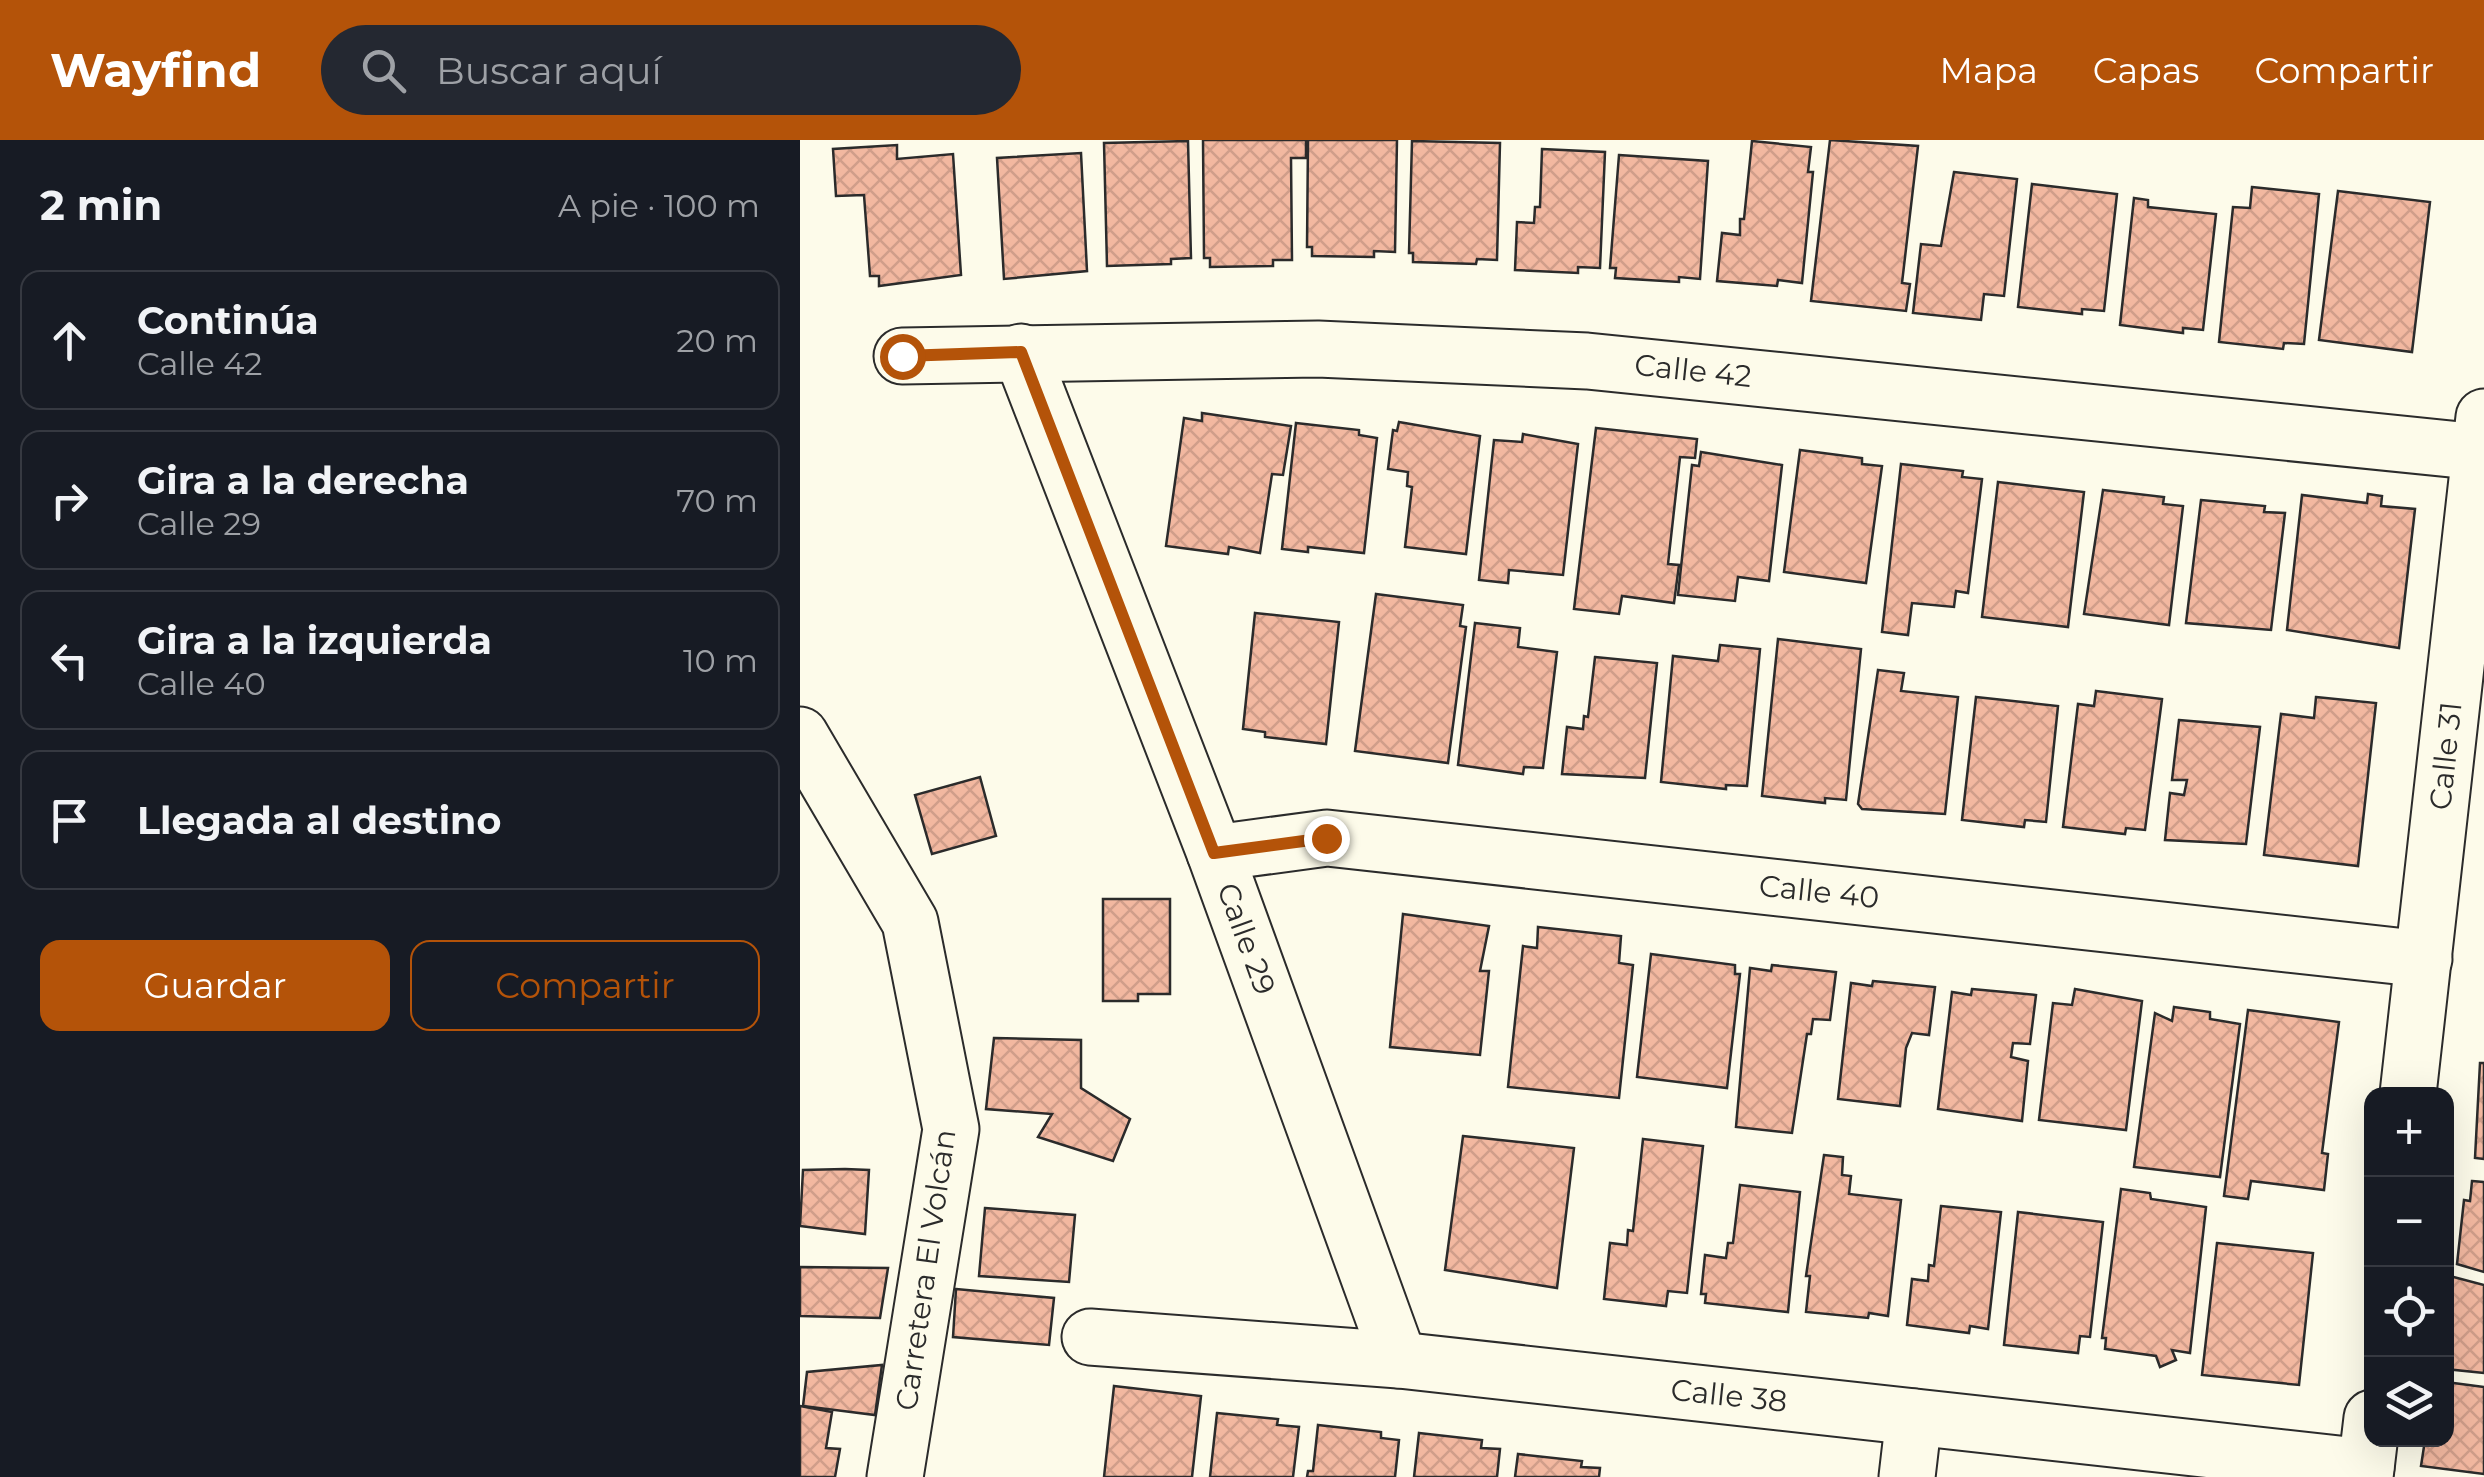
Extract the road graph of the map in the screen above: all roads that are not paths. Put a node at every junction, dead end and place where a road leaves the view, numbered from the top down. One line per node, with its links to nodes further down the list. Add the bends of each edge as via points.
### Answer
1 (1021, 352): 2 (street, Calle 42); 3 (street, Calle 42, via 1318,349 1588,361); 5 (street, Calle 29)
2 (902, 356)
3 (2482, 434): 6 (street, Calle 31)
4 (800, 735): 12 (street, Carretera El Volcán, via 910,922 951,1129)
5 (1214, 853): 6 (street, Calle 40, via 1326,838); 9 (street, Calle 29)
6 (2424, 959): 7 (street, Calle 31)
7 (2409, 1087)
8 (1090, 1337): 9 (street, Calle 38)
9 (1398, 1360): 10 (street, Calle 38)
10 (1914, 1417): 11 (street, Calle 38); 13 (street)
11 (2367, 1454)
12 (895, 1477)
13 (1907, 1477)

